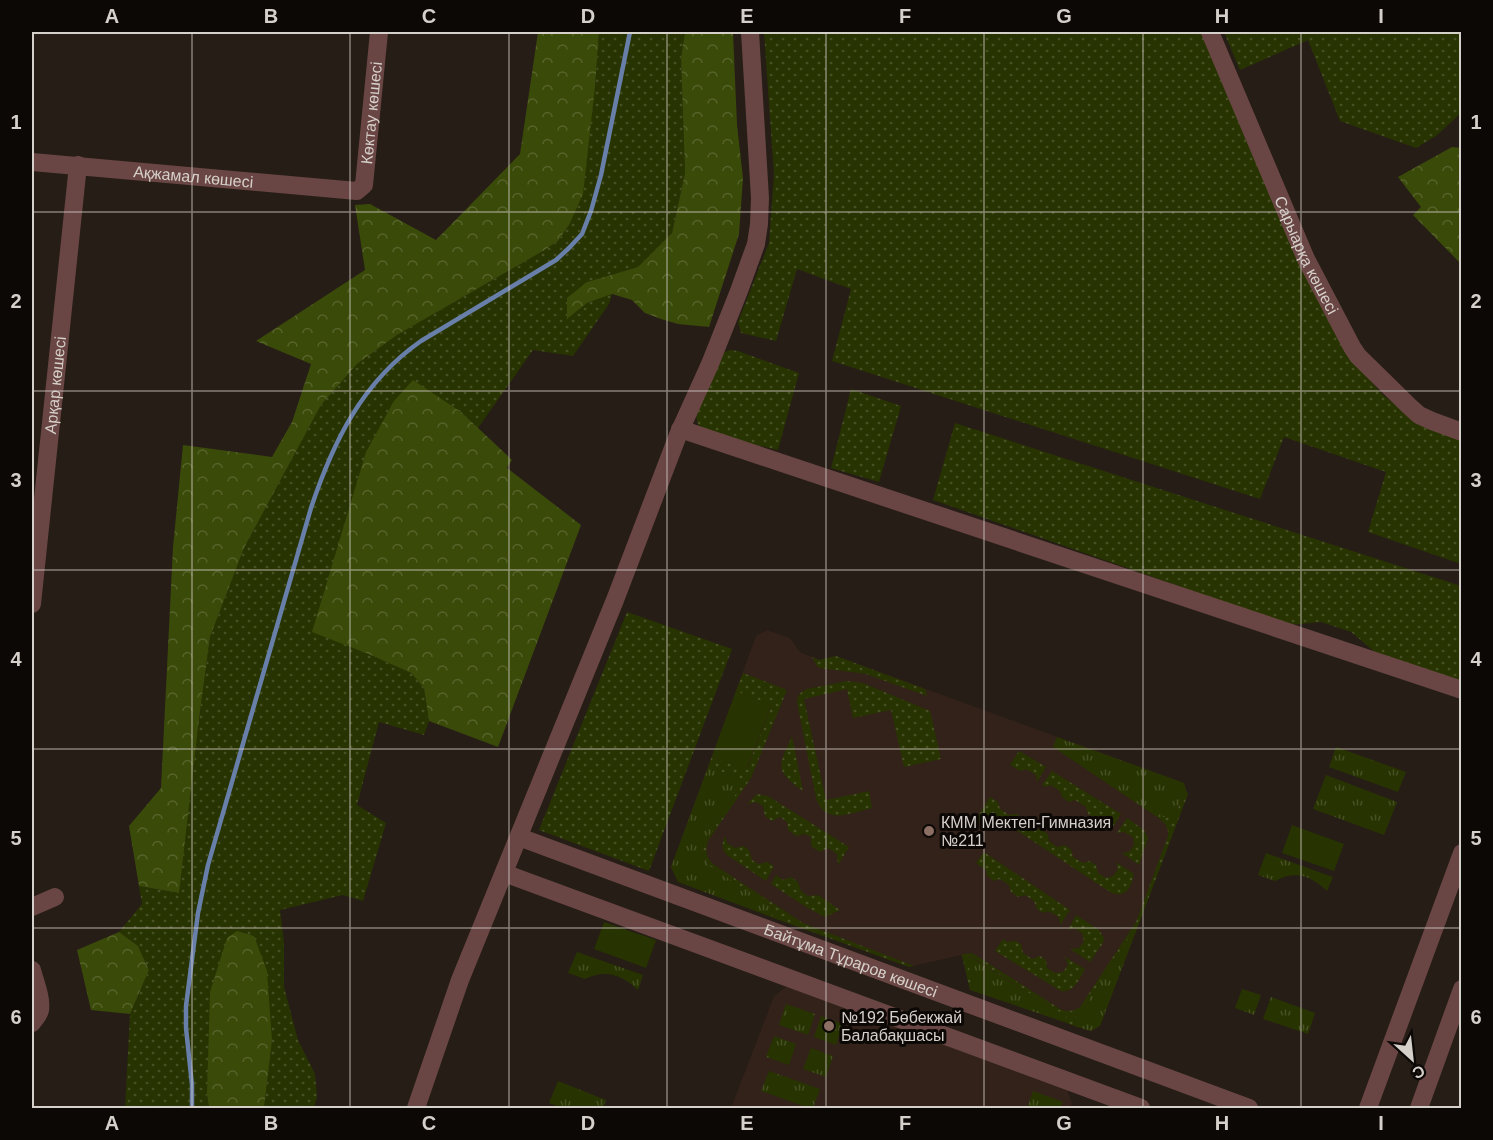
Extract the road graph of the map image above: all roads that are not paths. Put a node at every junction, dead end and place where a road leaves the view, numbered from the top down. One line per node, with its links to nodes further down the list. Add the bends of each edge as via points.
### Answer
1 (379, 32): 6 (street, Көктау көшесі, via 364,185)
2 (750, 32): 7 (street, via 760,198 756,244 710,364)
3 (1210, 32): 8 (street, Сарыарқа көшесі, via 1306,259 1352,347 1419,415)
4 (32, 162): 5 (street, Ақжамал көшесі)
5 (78, 165): 6 (street, Ақжамал көшесі); 9 (street, Арқар көшесі)
6 (357, 191)
7 (680, 429): 10 (street); 11 (street)
8 (1461, 432)
9 (32, 604)
10 (1461, 690)
11 (519, 837): 13 (street); 21 (street, Байтұма Тұраров көшесі)
12 (1461, 853): 22 (street)
13 (504, 873): 19 (street, via 460,980); 20 (street)
14 (55, 897): 15 (street)
15 (32, 907)
16 (32, 970): 18 (street, via 40,1009)
17 (1461, 989): 23 (street)
18 (32, 1023)
19 (416, 1108)
20 (1141, 1108)
21 (1249, 1108)
22 (1368, 1108)
23 (1419, 1108)

